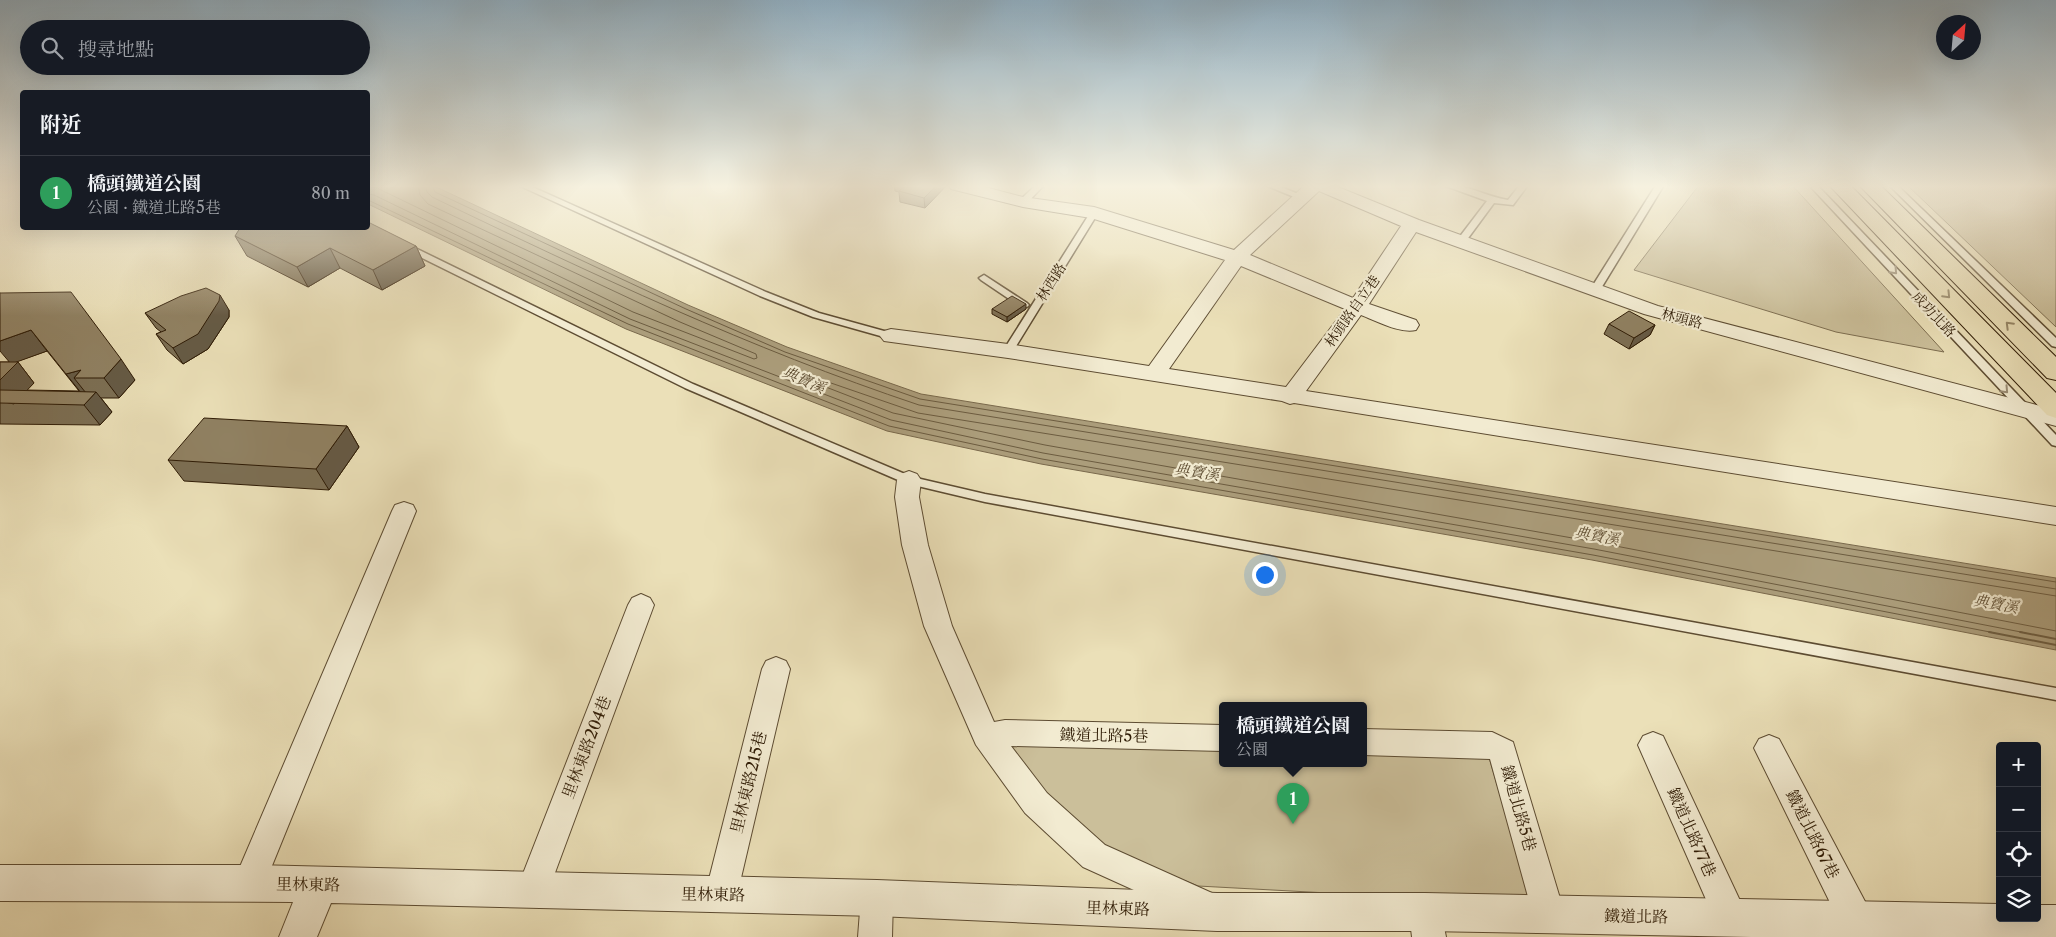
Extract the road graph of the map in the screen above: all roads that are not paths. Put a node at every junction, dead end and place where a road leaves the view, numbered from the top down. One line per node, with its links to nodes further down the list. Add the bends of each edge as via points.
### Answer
1 (619, 229): 21 (lane, via 816,315)
2 (1084, 229): 19 (lane, 林西路)
3 (1144, 229): 15 (street)
4 (1269, 229): 15 (street)
5 (1409, 229): 18 (street, 林頭路自立巷)
6 (1424, 229): 14 (street, 林頭路)
7 (1471, 229): 14 (lane)
8 (1633, 229): 17 (lane)
9 (1854, 229): 27 (lane, 成功北路, one-way to 27)
10 (1881, 229): 28 (main road, 成功北路, one-way to 28)
11 (1913, 229): 24 (main road, one-way to 11)
12 (1938, 229): 22 (lane)
13 (392, 240): 31 (lane, via 689,386)
14 (1460, 243): 17 (street, 林頭路)
15 (1237, 258): 18 (street); 25 (street)
16 (984, 278): 19 (lane)
17 (1595, 290): 27 (street, 林頭路, via 1651,310)
18 (1357, 306): 20 (street); 26 (street, 林頭路自立巷)
19 (1033, 311): 23 (lane, 林西路)
20 (1409, 325)
21 (891, 336): 23 (street)
22 (2056, 344)
23 (1008, 352): 25 (street)
24 (2056, 372)
25 (1154, 375): 26 (street)
26 (1290, 397): 33 (street)
27 (2023, 409): 29 (street, 林頭路); 30 (lane, 成功北路)
28 (2056, 409)
29 (2056, 418)
30 (2056, 442)
31 (909, 480): 36 (lane, via 985,498); 37 (street, via 907,497 915,545 938,626)
32 (404, 511): 43 (street)
33 (2056, 516)
34 (641, 605): 45 (street, 里林東路204巷)
35 (776, 669): 46 (street, 里林東路215巷)
36 (2056, 694)
37 (986, 736): 38 (street, 鐵道北路5巷, via 1005,733); 48 (street, via 1036,803 1094,856)
38 (1219, 738)
39 (1367, 742): 49 (street, 鐵道北路5巷, via 1492,745 1503,752)
40 (1654, 746): 50 (street, 鐵道北路77巷)
41 (1769, 748): 51 (street, 鐵道北路67巷)
42 (0, 883): 43 (street, 里林東路)
43 (249, 883): 44 (street, 里林東路)
44 (319, 885): 45 (street, 里林東路); 54 (street)
45 (533, 889): 46 (street, 里林東路)
46 (721, 895): 47 (street, 里林東路)
47 (877, 898): 48 (street, 里林東路); 55 (street)
48 (1217, 912): 53 (street, 里林東路)
49 (1549, 915): 50 (street, 鐵道北路); 53 (street, 鐵道北路)
50 (1732, 918): 51 (street, 鐵道北路)
51 (1857, 921): 52 (street, 鐵道北路)
52 (2056, 924)
53 (1427, 925)
54 (299, 936)
55 (875, 937)

